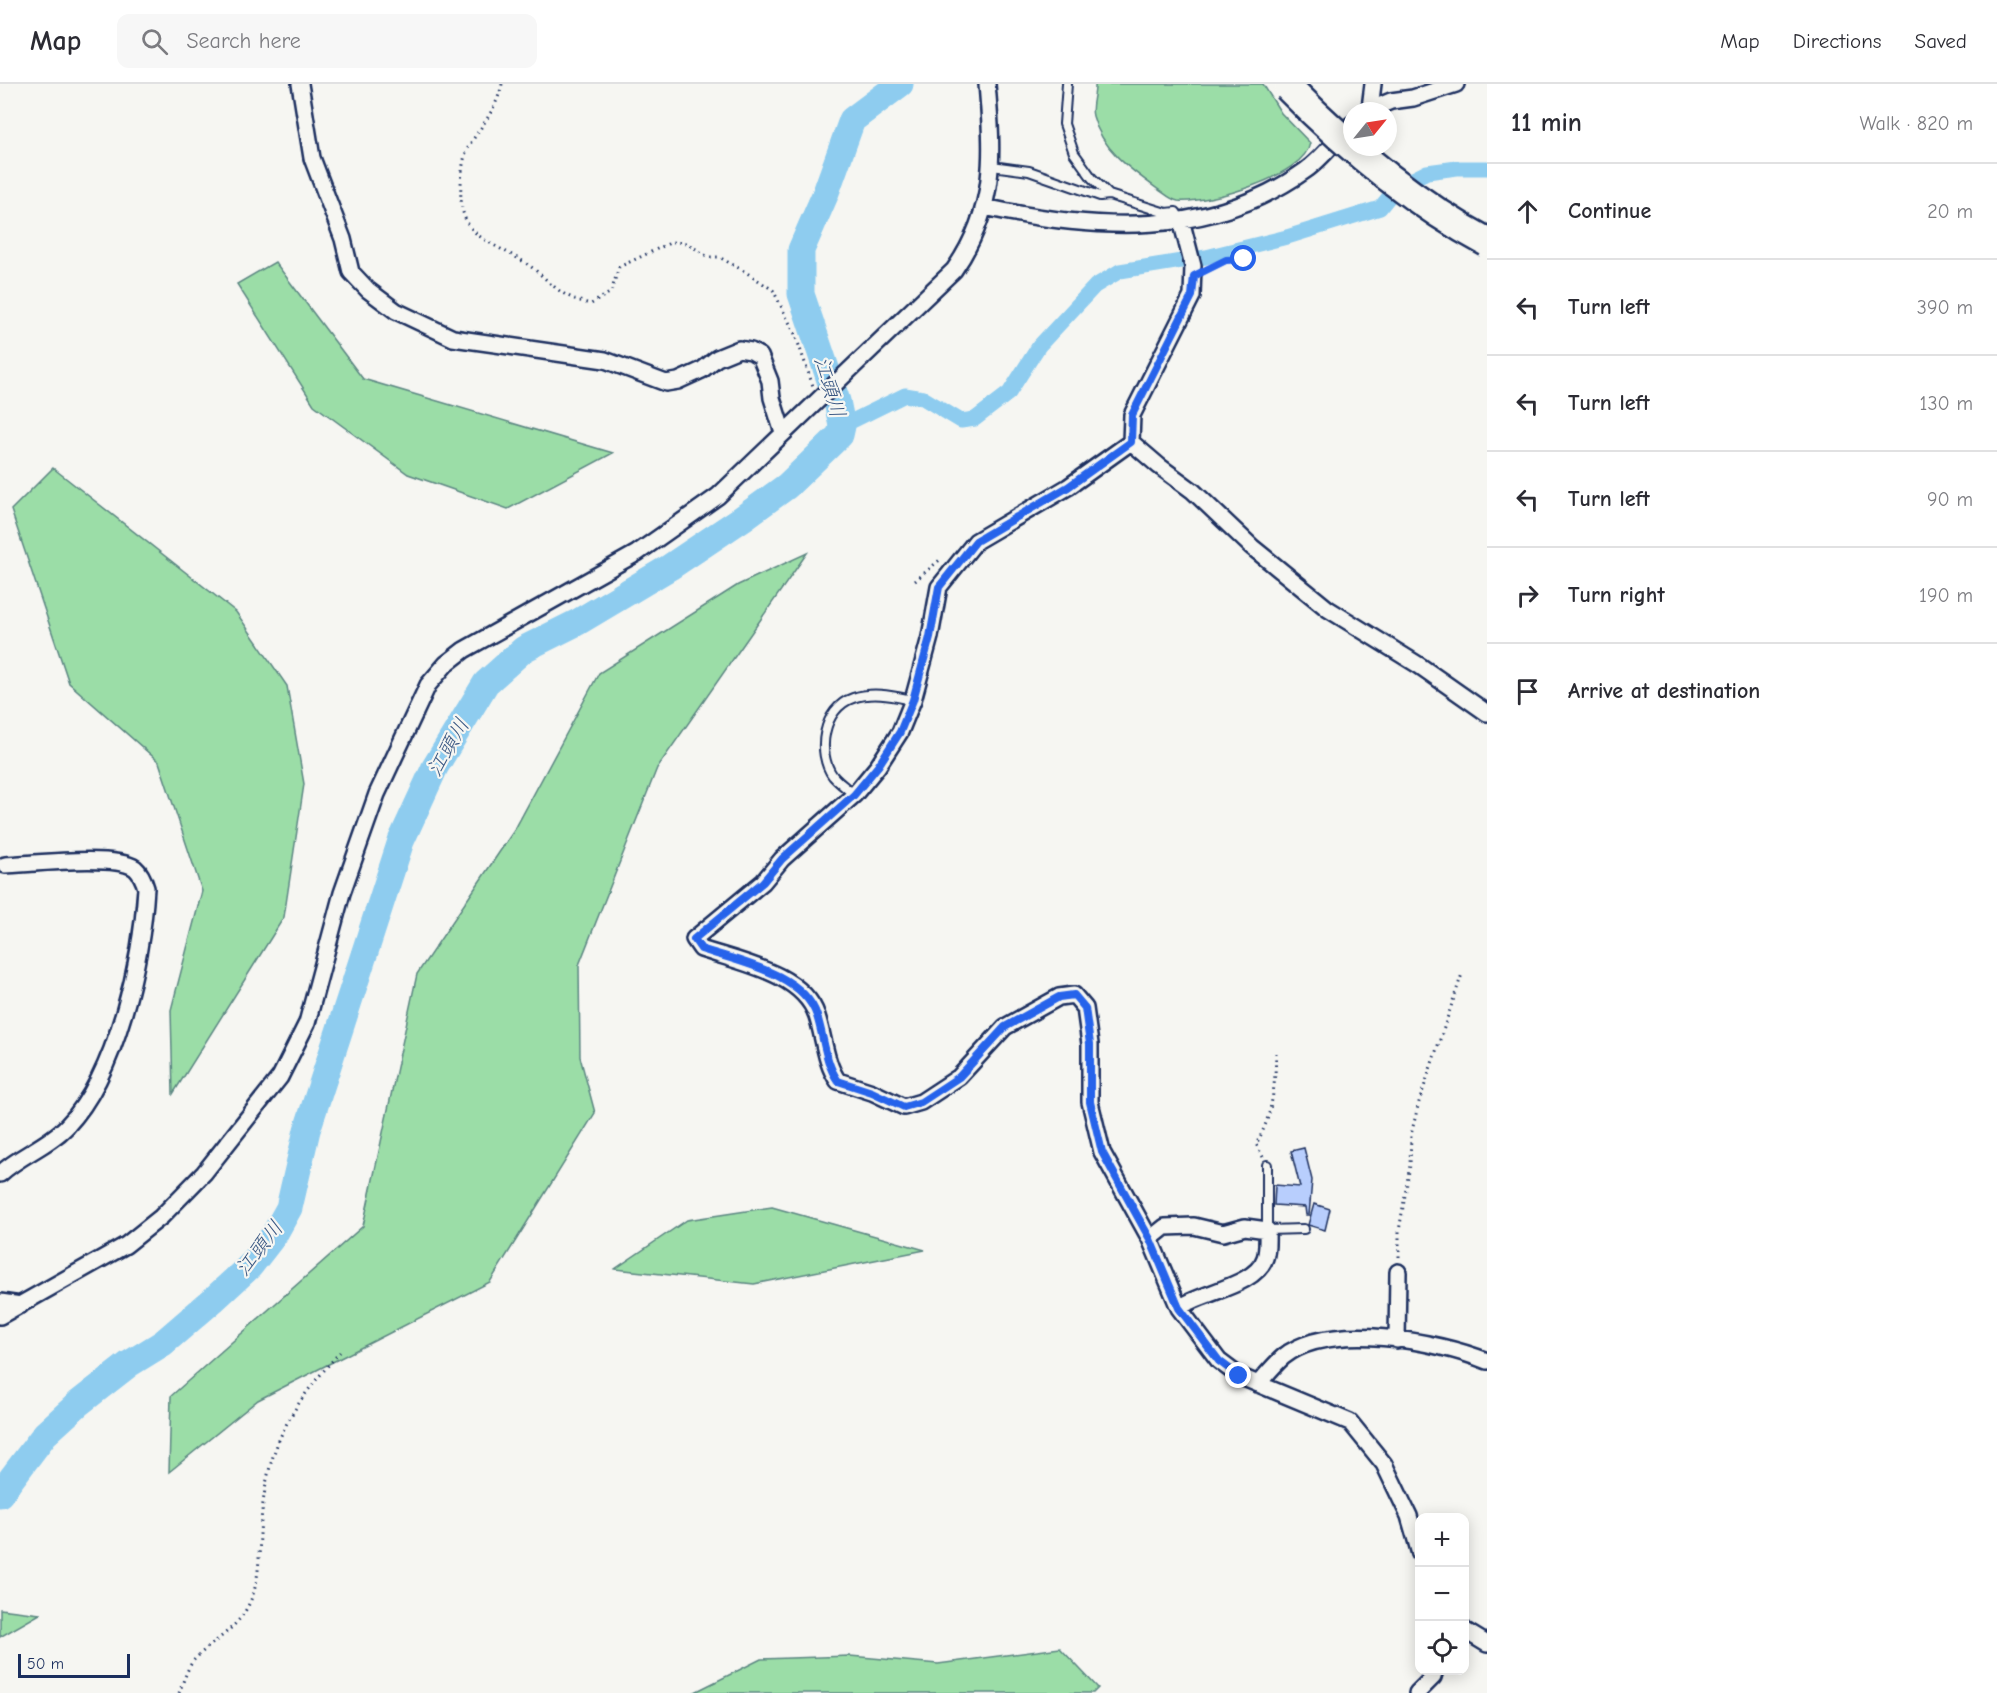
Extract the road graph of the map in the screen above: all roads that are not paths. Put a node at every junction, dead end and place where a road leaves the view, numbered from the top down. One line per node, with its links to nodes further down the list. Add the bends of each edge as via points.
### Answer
1 (300, 84): 15 (street, via 312,158 343,239 351,272 396,311 453,338 605,360 666,383 702,370 717,358 739,349 751,351 760,356 770,381)
2 (987, 84): 10 (street)
3 (1067, 84): 11 (lane, via 1064,124 1074,153)
4 (1373, 84): 7 (street)
5 (1456, 84): 8 (street)
6 (1288, 87): 14 (highway, bridge, via 1326,126 1382,173)
7 (1370, 102)
8 (1397, 102)
9 (1343, 133): 13 (street, via 1308,169 1270,191 1214,215)
10 (992, 166): 11 (lane, via 1029,171 1100,196); 12 (street)
11 (1109, 195): 13 (lane, via 1166,213 1176,212)
12 (984, 207): 13 (street, via 1065,222 1166,224); 15 (street, via 977,229 954,270)
13 (1181, 220): 16 (street, via 1192,265 1192,296 1132,415)
14 (1487, 242)
15 (783, 433): 28 (street, via 718,496 637,553 464,650 446,664 428,686 377,794 342,893 307,1023 280,1077 204,1173 161,1217 126,1245)
16 (1131, 442): 17 (street, via 1068,487 976,541 939,587); 18 (street, via 1328,609)
17 (913, 700): 19 (street, via 900,732); 19 (lane, via 880,694 852,698 831,715 822,743 832,776)
18 (1487, 713)
19 (854, 795): 25 (street, via 782,859 763,882 697,934 697,945 795,986 815,1009 831,1070 838,1081 904,1107 921,1102 959,1077 1005,1027 1059,997 1074,995 1085,1008 1090,1044 1090,1102 1102,1152)
20 (5, 865): 22 (street, via 117,862 135,869 146,888 128,998 99,1078 64,1129)
21 (1267, 1165): 24 (lane)
22 (0, 1174)
23 (1304, 1229): 24 (lane)
24 (1267, 1230): 25 (street, via 1245,1227 1223,1233 1194,1226 1166,1227); 29 (street, via 1265,1258 1255,1272)
25 (1150, 1239): 29 (street)
26 (1398, 1272): 31 (street)
27 (0, 1302): 28 (street)
28 (21, 1305): 30 (street)
29 (1179, 1308): 33 (street, via 1219,1361)
30 (0, 1316)
31 (1397, 1340): 32 (street, via 1454,1348); 33 (street, via 1367,1336 1320,1340 1284,1356)
32 (1487, 1361)
33 (1258, 1384): 34 (street, via 1350,1422 1384,1464 1409,1516)
34 (1415, 1539)
35 (1469, 1633): 36 (street)
36 (1487, 1644)
37 (1434, 1675): 38 (street)
38 (1417, 1693)

